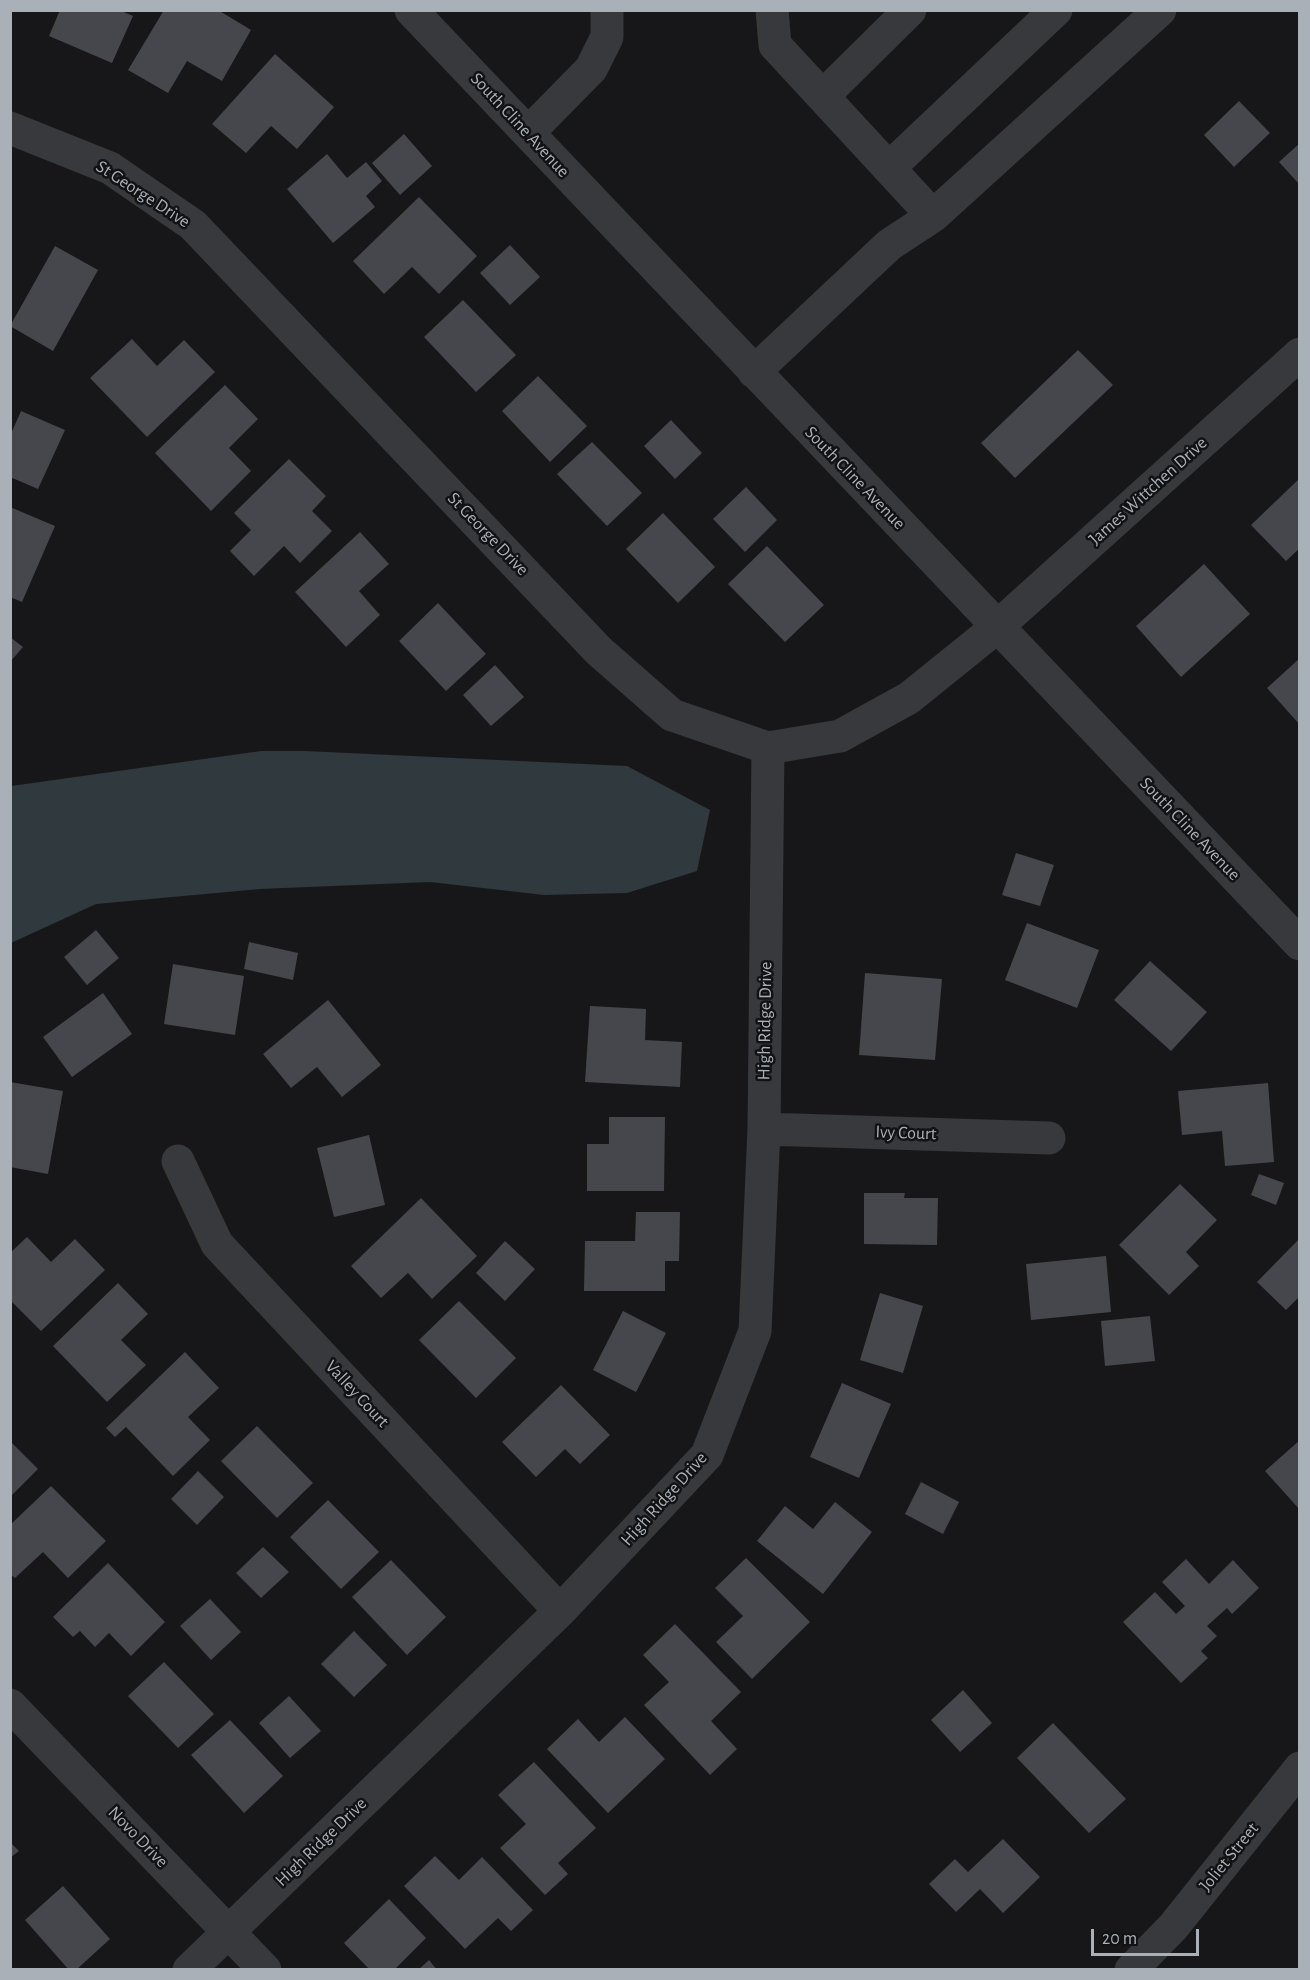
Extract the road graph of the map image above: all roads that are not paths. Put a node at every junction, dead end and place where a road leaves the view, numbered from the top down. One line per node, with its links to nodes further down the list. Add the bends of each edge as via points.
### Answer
1 (411, 10): 8 (street, South Cline Avenue)
2 (607, 10): 8 (street, via 607,37 591,69)
3 (772, 10): 7 (street, via 776,45)
4 (910, 10): 7 (street)
5 (1056, 10): 10 (street)
6 (1160, 10): 11 (street)
7 (822, 96): 10 (street)
8 (528, 133): 13 (street, South Cline Avenue)
9 (14, 137): 15 (street, St George Drive, via 110,168 193,225 599,651 672,715)
10 (889, 168): 11 (street)
11 (933, 216): 13 (street, via 889,245)
12 (1299, 354): 14 (street, James Wittchen Drive)
13 (754, 372): 14 (street, South Cline Avenue)
14 (997, 627): 15 (street, St George Drive, via 909,698 840,736); 16 (street, South Cline Avenue)
15 (768, 748): 17 (street, High Ridge Drive)
16 (1299, 944)
17 (764, 1129): 18 (street, Ivy Court); 20 (street, High Ridge Drive, via 755,1331 707,1455)
18 (1049, 1138)
19 (178, 1161): 20 (street, Valley Court, via 217,1244)
20 (560, 1611): 23 (street, High Ridge Drive)
21 (10, 1705): 23 (street, Novo Drive)
22 (1299, 1768): 26 (street, Joliet Street, via 1173,1928)
23 (228, 1932): 24 (street, High Ridge Drive); 25 (street, Novo Drive)
24 (189, 1970)
25 (265, 1970)
26 (1131, 1970)

